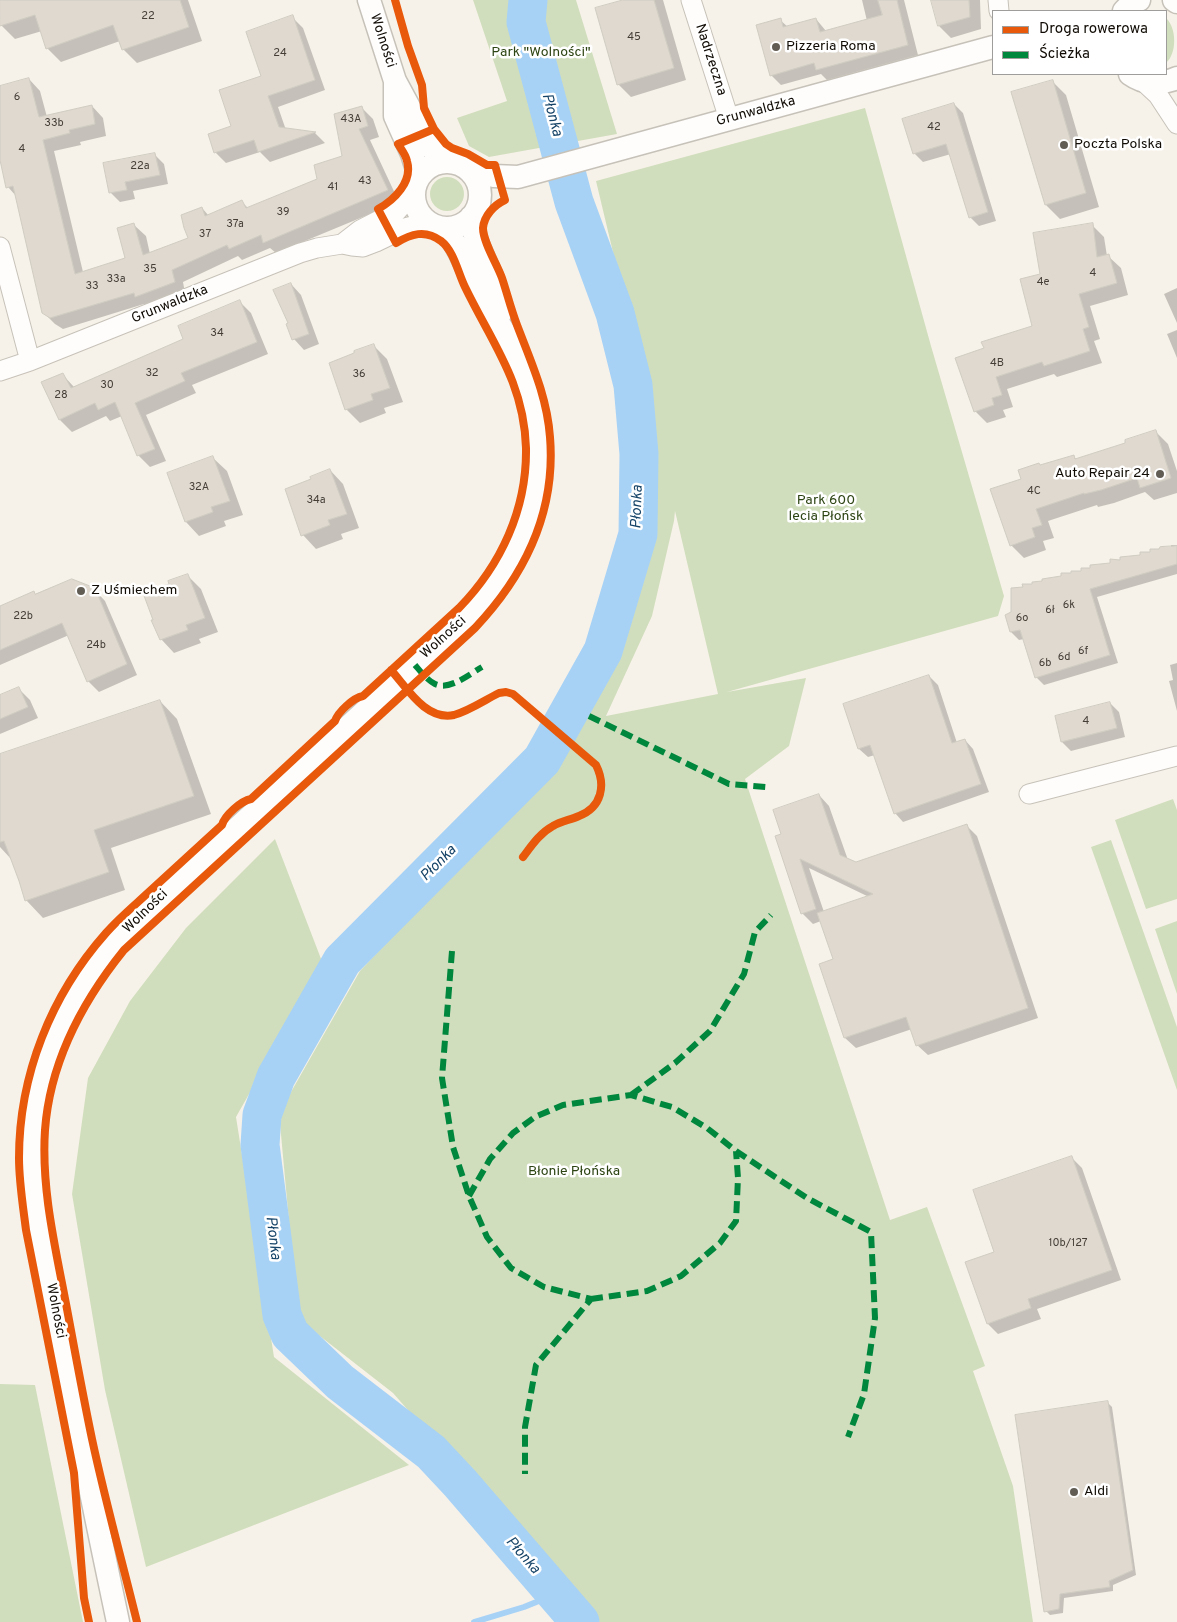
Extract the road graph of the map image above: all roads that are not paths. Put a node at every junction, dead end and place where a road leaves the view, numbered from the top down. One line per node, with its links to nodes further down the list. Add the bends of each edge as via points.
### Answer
1 (369, 0): 10 (street, Wolności)
2 (690, 0): 11 (street, Nadrzeczna)
3 (1139, 0): 6 (street)
4 (1174, 0): 5 (street)
5 (1177, 2)
6 (1125, 10)
7 (992, 47): 11 (street, Grunwaldzka)
8 (1137, 78): 9 (street, via 1155,83); 12 (street, via 1158,95)
9 (1177, 78)
10 (395, 81): 13 (street, Wolności, via 429,144); 16 (street, Wolności, via 395,116 414,158)
11 (729, 119): 15 (street, Grunwaldzka)
12 (1177, 124)
13 (446, 161): 14 (street, via 455,162); 16 (street, via 430,165)
14 (470, 171): 15 (street, Grunwaldzka); 17 (street, via 479,187 480,197)
15 (518, 178): 17 (street, Grunwaldzka, via 490,196)
16 (416, 184): 18 (street, via 414,204 420,214); 19 (street, Grunwaldzka, via 397,211 360,230)
17 (475, 212): 18 (street, via 459,226); 21 (street, Wolności, via 476,240 492,277)
18 (436, 225): 19 (street, Grunwaldzka, via 405,228 363,246); 21 (street, Wolności, via 459,248 476,286)
19 (342, 244): 22 (street, Grunwaldzka, via 300,253)
20 (0, 247): 22 (street)
21 (502, 327): 26 (street, Wolności, via 530,395 538,462 533,500 523,534 504,575 480,606 117,940 80,987 43,1071 33,1127 33,1190)
22 (30, 361): 23 (street, Grunwaldzka)
23 (0, 371)
24 (1177, 756): 25 (street)
25 (1029, 794)
26 (118, 1622)

